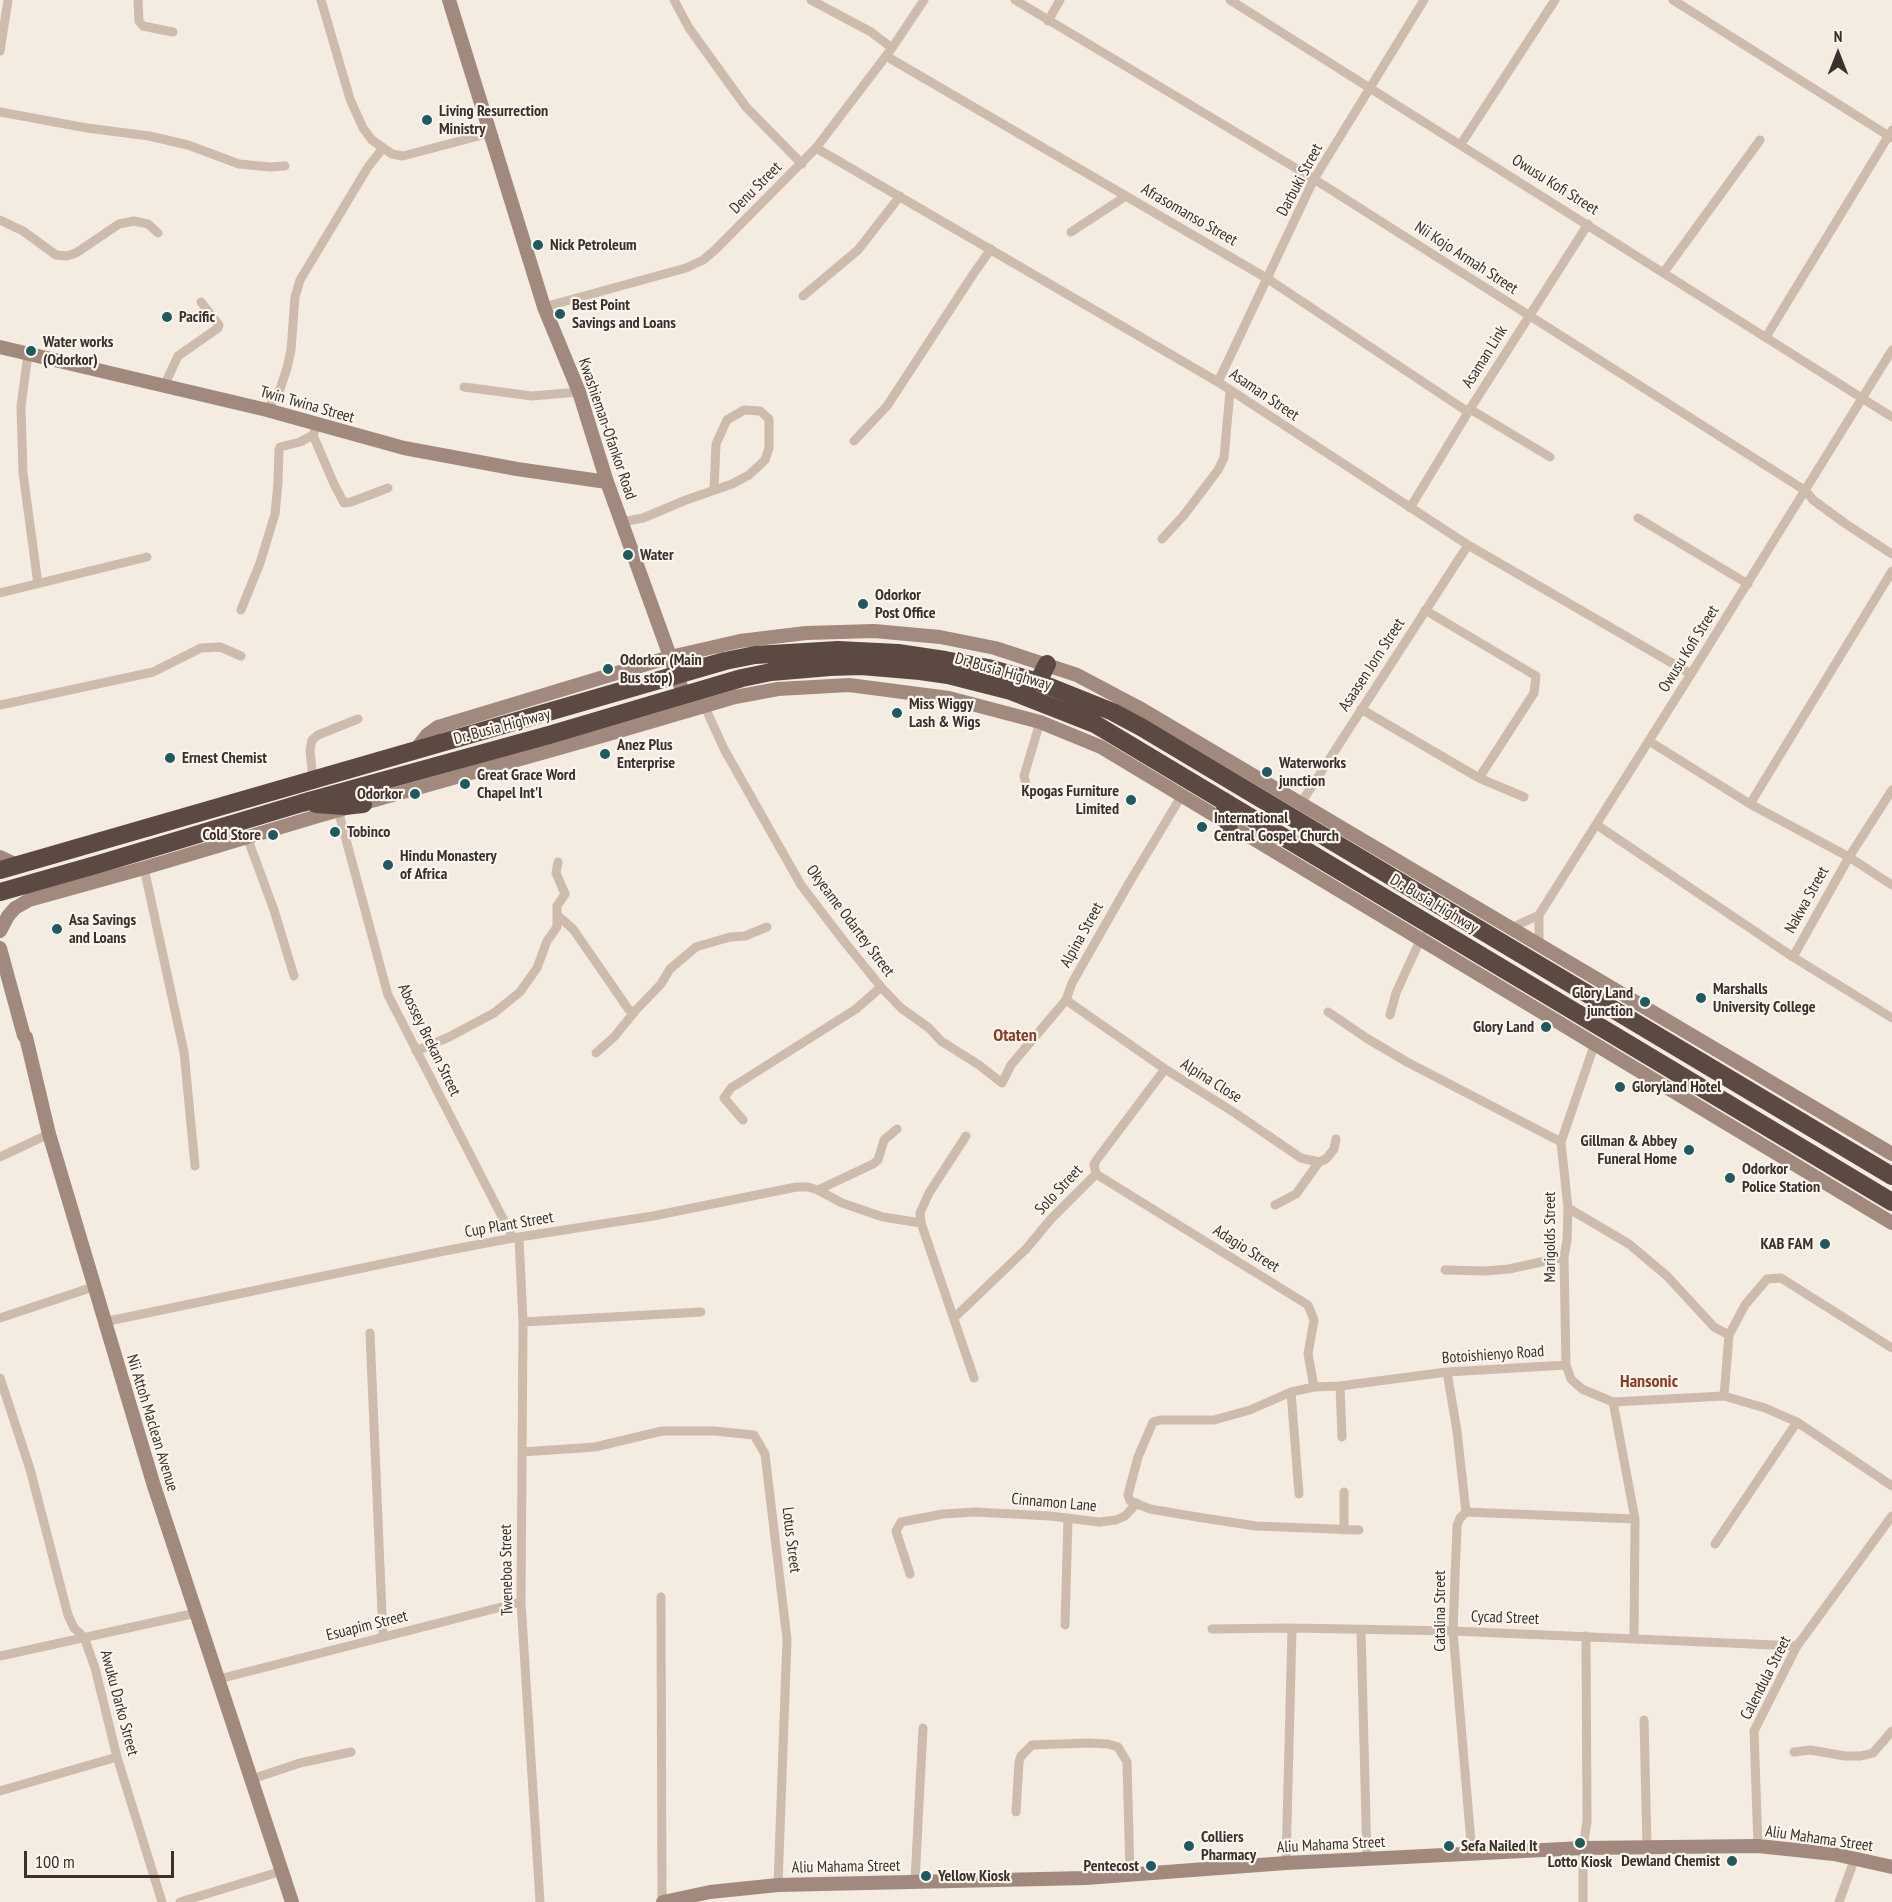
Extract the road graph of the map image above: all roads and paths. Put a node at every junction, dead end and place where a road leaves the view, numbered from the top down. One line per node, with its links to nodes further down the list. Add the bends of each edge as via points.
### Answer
1 (8, 0): 16 (street)
2 (138, 0): 15 (street, via 143,26)
3 (321, 0): 24 (street, via 356,115 372,140)
4 (449, 0): 20 (street, Kwashieman-Ofankor Road)
5 (674, 0): 26 (street, via 689,28 746,107)
6 (810, 0): 17 (street, Afrasomanso Street, via 871,32)
7 (924, 0): 17 (street, Denu Street)
8 (1015, 0): 14 (street, Nii Kojo Armah Street)
9 (1060, 0): 14 (street)
10 (1230, 0): 18 (street, Owusu Kofi Street)
11 (1424, 0): 18 (street, Darbuki Street)
12 (1555, 0): 23 (street)
13 (1680, 2): 21 (street)
14 (1048, 21): 28 (street, Nii Kojo Armah Street)
15 (173, 32)
16 (0, 51)
17 (889, 52): 25 (street, Denu Street); 30 (street, Afrasomanso Street)
18 (1370, 88): 23 (street, Owusu Kofi Street); 28 (street, Darbuki Street)
19 (0, 112): 27 (street, via 149,136 188,145 238,164)
20 (490, 133): 24 (street, via 403,156); 40 (street, Kwashieman-Ofankor Road)
21 (1891, 134): 42 (street)
22 (1760, 140): 36 (street)
23 (1461, 144): 32 (street, Owusu Kofi Street)
24 (383, 148): 52 (street, via 300,280 287,368)
25 (816, 148): 26 (street, Denu Street); 29 (street, Asaman Street)
26 (802, 164): 40 (street, Denu Street, via 703,260)
27 (285, 166)
28 (1314, 179): 37 (street, Darbuki Street); 41 (street, Nii Kojo Armah Street)
29 (900, 196): 35 (street, Asaman Street); 38 (street, via 858,250)
30 (1126, 196): 33 (street); 37 (street, Afrasomanso Street)
31 (0, 220): 34 (street, via 56,255 67,256 119,225 134,221)
32 (1588, 224): 36 (street, Owusu Kofi Street); 41 (street, Asaman Link)
33 (1071, 232)
34 (158, 233)
35 (991, 249): 46 (street, Asaman Street); 56 (street, via 887,406)
36 (1664, 272): 42 (street, Owusu Kofi Street)
37 (1268, 279): 46 (street, Darbuki Street); 53 (street, Afrasomanso Street)
38 (803, 296)
39 (201, 302): 47 (street, via 218,328 178,356)
40 (544, 307): 50 (street, Kwashieman-Ofankor Road)
41 (1529, 316): 53 (street, Asaman Link); 61 (street, Nii Kojo Armah Street)
42 (1766, 337): 51 (street, Owusu Kofi Street)
43 (0, 347): 45 (street, Twin Twina Street)
44 (1892, 351): 51 (street, Owusu Kofi Street)
45 (28, 354): 47 (street, Twin Twina Street); 70 (street, via 21,406 23,473)
46 (1218, 382): 49 (street, Asaman Street)
47 (164, 386): 52 (street, Twin Twina Street)
48 (464, 387): 50 (street, via 543,397)
49 (1230, 391): 62 (street, Asaman Street); 65 (street, via 1224,458)
50 (579, 392): 58 (street, Kwashieman-Ofankor Road)
51 (1863, 399): 54 (street, Owusu Kofi Street); 61 (street, Owusu Kofi Street)
52 (267, 410): 55 (street, Twin Twina Street)
53 (1469, 410): 57 (street, Afrasomanso Street); 62 (street, Asaman Link)
54 (1892, 417)
55 (315, 430): 58 (street, Twin Twina Street, via 516,469); 59 (street, via 344,503); 73 (street, via 300,442 280,447 275,514)
56 (854, 441)
57 (1550, 457)
58 (607, 482): 64 (street, Kwashieman-Ofankor Road)
59 (388, 488)
60 (714, 490): 60 (street, via 748,475 765,460 769,448 768,419 760,411 744,410 727,420 716,444); 64 (street, via 643,518)
61 (1806, 491): 67 (street, Nii Kojo Armah Street, via 1821,506); 71 (street, Owusu Kofi Street)
62 (1410, 508): 66 (street, Asaman Street)
63 (1638, 518): 71 (street)
64 (622, 522): 75 (street, Kwashieman-Ofankor Road)
65 (1162, 539)
66 (1468, 545): 74 (street, Asaasen Jorn Street); 81 (street, Asaman Street)
67 (1892, 554)
68 (147, 557): 70 (street)
69 (1892, 571): 102 (street)
70 (38, 584): 72 (street)
71 (1748, 584): 81 (street, Owusu Kofi Street)
72 (0, 593)
73 (241, 610)
74 (1425, 610): 87 (street, Asaasen Jorn Street); 93 (street, via 1536,676 1534,693)
75 (661, 632): 76 (street, via 684,648); 79 (street, Kwashieman-Ofankor Road)
76 (699, 650): 79 (street, Dr. Busia Highway); 80 (street, Dr. Busia Highway, via 806,633 874,631 940,637)
77 (782, 653): 82 (highway, Dr. Busia Highway, via 725,661); 83 (highway, Dr. Busia Highway, via 838,650 898,654 988,668); 84 (highway, via 696,678 688,683)
78 (241, 656): 85 (street, via 220,646 201,648 153,672)
79 (670, 657): 82 (street, Kwashieman-Ofankor Road); 92 (street, Dr. Busia Highway, via 438,727)
80 (1047, 664): 83 (highway); 100 (street, Dr. Busia Highway, via 1077,675 1143,710)
81 (1691, 674): 90 (street, Owusu Kofi Street)
82 (676, 675): 84 (street, Kwashieman-Ofankor Road); 91 (highway, via 652,690 529,725); 92 (highway, Dr. Busia Highway)
83 (1038, 682): 123 (highway, Dr. Busia Highway, via 1141,727)
84 (684, 695): 91 (highway, Dr. Busia Highway); 99 (highway, Dr. Busia Highway, via 742,678 802,668 861,666 948,675 1011,691 1095,724)
85 (0, 705)
86 (704, 705): 89 (street, Dr. Busia Highway, via 778,688 849,685 949,698); 101 (street, Dr. Busia Highway); 125 (street, Okyeame Odartey Street, via 724,749 801,885)
87 (1361, 709): 93 (street); 100 (street, Asaasen Jorn Street)
88 (358, 719): 94 (street, via 312,741)
89 (1040, 722): 95 (street, via 1024,776); 97 (street, Dr. Busia Highway, via 1101,747)
90 (1649, 741): 102 (street); 105 (street, Owusu Kofi Street)
91 (499, 749): 103 (highway, Dr. Busia Highway)
92 (414, 752): 94 (highway, Dr. Busia Highway)
93 (1479, 778): 98 (street)
94 (313, 781): 110 (highway, Dr. Busia Highway)
95 (1026, 784)
96 (1892, 790): 108 (street, Nakwa Street)
97 (1182, 795): 104 (street, Dr. Busia Highway); 127 (street, Alpina Street, via 1072,983)
98 (1524, 797)
99 (1224, 801): 104 (highway); 119 (highway, Dr. Busia Highway)
100 (1301, 803): 117 (street, Dr. Busia Highway)
101 (363, 804): 103 (highway)
102 (1750, 804): 108 (street)
103 (331, 806): 106 (street); 113 (highway, via 302,803); 133 (street, Abossey Brekan Street, via 388,995)
104 (1229, 825): 119 (street, Dr. Busia Highway)
105 (1597, 825): 115 (street, Owusu Kofi Street); 122 (street)
106 (247, 837): 111 (street); 124 (street)
107 (0, 857): 110 (street)
108 (1849, 857): 112 (street); 122 (street, Nakwa Street)
109 (558, 862): 114 (street, via 556,873 565,894 557,906)
110 (9, 868)
111 (144, 868): 118 (street, via 29,900 15,908); 148 (street, via 184,1052)
112 (1892, 885)
113 (0, 892)
114 (557, 915): 128 (street, via 573,929 629,1010); 133 (street, via 557,927 537,968 515,997 494,1013)
115 (1539, 915): 117 (street); 120 (street)
116 (767, 927): 128 (street, via 745,936 696,946 670,969)
117 (1511, 928): 120 (street, Dr. Busia Highway)
118 (0, 931)
119 (1424, 931): 126 (highway, Dr. Busia Highway); 130 (street); 132 (street, Dr. Busia Highway)
120 (1539, 944): 145 (street, Dr. Busia Highway)
121 (0, 948): 141 (street, Nii Attoh Maclean Avenue, via 27,1037)
122 (1793, 957): 131 (street, Nakwa Street)
123 (1549, 970): 126 (highway, via 1553,976 1551,984); 137 (highway, Dr. Busia Highway)
124 (294, 976)
125 (881, 987): 136 (street, Okyeame Odartey Street, via 941,1041); 139 (street, via 856,1010 731,1088 724,1098)
126 (1538, 989): 138 (highway, Dr. Busia Highway)
127 (1066, 1000): 135 (street, Alpina Close); 136 (street, Alpina Street, via 1011,1065)
128 (636, 1010): 134 (street)
129 (1328, 1012): 144 (street, via 1407,1062)
130 (1390, 1015)
131 (1892, 1018)
132 (1595, 1043): 144 (street, Marigolds Street); 155 (street, Dr. Busia Highway)
133 (416, 1051): 157 (street, Abossey Brekan Street)
134 (596, 1053)
135 (1165, 1069): 147 (street, Alpina Close, via 1294,1154); 149 (street, Solo Street, via 1094,1164)
136 (1002, 1083)
137 (1747, 1089): 138 (highway, via 1733,1096); 150 (highway, Dr. Busia Highway)
138 (1735, 1108): 152 (highway, Dr. Busia Highway)
139 (743, 1120)
140 (897, 1129): 151 (street, Cup Plant Street, via 884,1140 873,1164)
141 (49, 1134): 146 (street); 160 (street, Nii Attoh Maclean Avenue)
142 (966, 1136): 156 (street, via 923,1204)
143 (1336, 1139): 147 (street, via 1334,1149)
144 (1561, 1142): 154 (street, Marigolds Street)
145 (1892, 1154)
146 (0, 1157)
147 (1319, 1162): 153 (street, via 1296,1194)
148 (195, 1166)
149 (1096, 1174): 163 (street, Solo Street, via 1026,1250); 174 (street, Adagio Street, via 1308,1305 1314,1320 1308,1354)
150 (1892, 1176)
151 (818, 1190): 156 (street, via 863,1211); 157 (street, Cup Plant Street, via 796,1187)
152 (1892, 1202)
153 (1275, 1205)
154 (1568, 1208): 158 (street, Marigolds Street); 167 (street, via 1629,1244 1714,1327)
155 (1892, 1222)
156 (921, 1223): 163 (street)
157 (516, 1238): 164 (street, Cup Plant Street); 165 (street, Tweneboa Street)
158 (1564, 1257): 159 (street, via 1509,1269); 169 (street, Marigolds Street)
159 (1446, 1270)
160 (93, 1287): 162 (street); 164 (street, Nii Attoh Maclean Avenue)
161 (701, 1312): 165 (street)
162 (0, 1318)
163 (954, 1318): 172 (street)
164 (104, 1322): 195 (street, Nii Attoh Maclean Avenue)
165 (523, 1322): 180 (street, Tweneboa Street)
166 (370, 1333): 203 (street)
167 (1729, 1335): 168 (street, via 1745,1305 1767,1279 1782,1278); 176 (street)
168 (1892, 1348)
169 (1566, 1365): 170 (street, Botoishienyo Road); 177 (street, Botoishienyo Road, via 1571,1379 1580,1388)
170 (1448, 1372): 173 (street, Botoishienyo Road); 185 (street, Catalina Street)
171 (0, 1378): 202 (street, Awuku Darko Street, via 30,1469 68,1615)
172 (974, 1378)
173 (1340, 1386): 174 (street, Botoishienyo Road); 179 (street)
174 (1314, 1387): 175 (street, Botoishienyo Road)
175 (1291, 1392): 183 (street); 184 (street, Botoishienyo Road, via 1214,1420 1153,1422 1130,1484 1128,1495)
176 (1724, 1396): 177 (street, Botoishienyo Road); 178 (street, Botoishienyo Road)
177 (1613, 1402): 188 (street)
178 (1797, 1422): 181 (street, Botoishienyo Road); 191 (street)
179 (1342, 1437)
180 (522, 1452): 194 (street, Tweneboa Street); 228 (street, Lotus Street, via 595,1447 662,1431 754,1435 765,1454 788,1639)
181 (1892, 1486)
182 (1344, 1492): 189 (street)
183 (1299, 1494)
184 (1137, 1503): 187 (street, Cinnamon Lane, via 1116,1520); 189 (street, via 1150,1509 1256,1526)
185 (1466, 1512): 188 (street); 200 (street, Catalina Street, via 1457,1526)
186 (1892, 1516): 205 (street, Calendula Street)
187 (1068, 1519): 192 (street, Cinnamon Lane, via 975,1512 901,1522 896,1531); 196 (street)
188 (1635, 1519): 204 (street)
189 (1344, 1530): 190 (street)
190 (1359, 1530)
191 (1715, 1544)
192 (910, 1574)
193 (661, 1597): 229 (street)
194 (522, 1602): 203 (street, Esuapim Street); 233 (street, Tweneboa Street)
195 (196, 1613): 202 (street); 207 (street, Nii Attoh Maclean Avenue)
196 (1065, 1625)
197 (1292, 1628): 198 (street, Cycad Street); 199 (street, Cycad Street); 223 (street)
198 (1212, 1629)
199 (1361, 1629): 200 (street, Cycad Street); 222 (street)
200 (1453, 1631): 201 (street, Cycad Street); 220 (street, Catalina Street)
201 (1586, 1636): 204 (street, Cycad Street); 219 (street, via 1587,1821)
202 (84, 1637): 206 (street); 213 (street, Awuku Darko Street)
203 (383, 1637): 207 (street, Esuapim Street)
204 (1634, 1638): 205 (street, Cycad Street)
205 (1797, 1646): 217 (street, Calendula Street, via 1754,1731)
206 (0, 1656)
207 (219, 1679): 214 (street, Nii Attoh Maclean Avenue)
208 (1644, 1720): 218 (street)
209 (923, 1728): 227 (street)
210 (1892, 1731): 212 (street, via 1873,1753 1861,1756)
211 (351, 1752): 214 (street)
212 (1794, 1752)
213 (117, 1757): 215 (street); 230 (street, Awuku Darko Street)
214 (252, 1779): 225 (street, Nii Attoh Maclean Avenue)
215 (0, 1791)
216 (1016, 1812): 226 (street, via 1021,1755 1032,1745 1118,1747 1127,1762)
217 (1758, 1846): 218 (street, Aliu Mahama Street); 221 (street, Aliu Mahama Street)
218 (1647, 1847): 219 (street, Aliu Mahama Street)
219 (1582, 1848): 220 (street, Aliu Mahama Street); 234 (street)
220 (1472, 1854): 222 (street, Aliu Mahama Street)
221 (1855, 1858): 224 (street, Aliu Mahama Street); 235 (street)
222 (1367, 1859): 223 (street, Aliu Mahama Street)
223 (1287, 1863): 226 (street, Aliu Mahama Street)
224 (1892, 1867)
225 (282, 1871): 231 (street); 232 (street, Nii Attoh Maclean Avenue)
226 (1130, 1875): 227 (street, Aliu Mahama Street)
227 (915, 1881): 228 (street, Aliu Mahama Street)
228 (778, 1885): 229 (street, Aliu Mahama Street)
229 (665, 1901)
230 (162, 1902)
231 (180, 1902)
232 (292, 1902)
233 (540, 1902)
234 (1583, 1902)
235 (1839, 1902)

